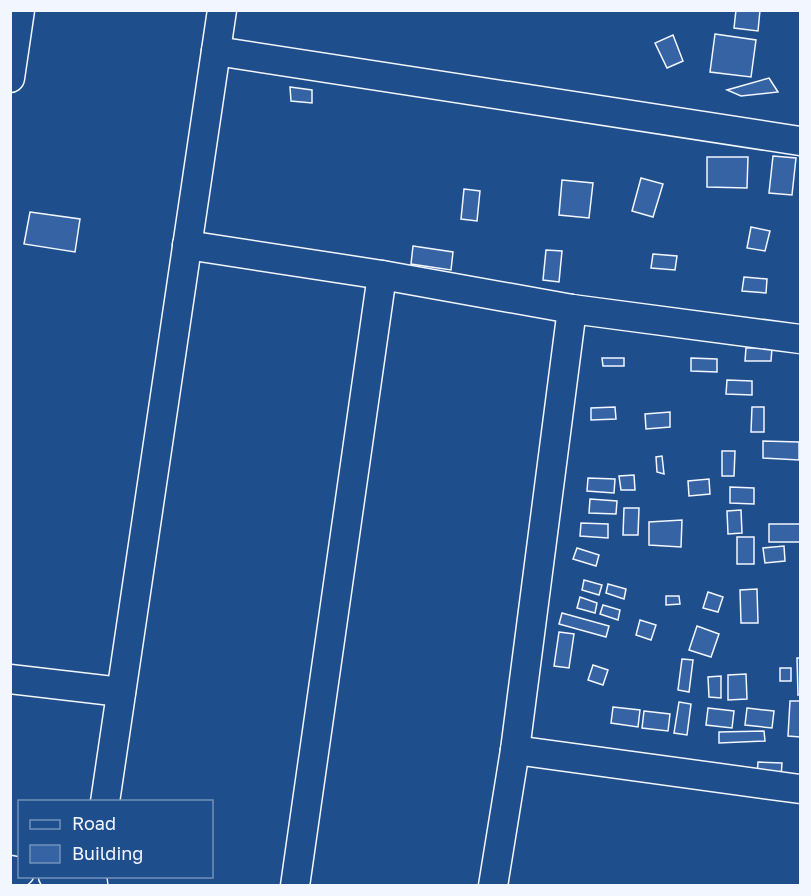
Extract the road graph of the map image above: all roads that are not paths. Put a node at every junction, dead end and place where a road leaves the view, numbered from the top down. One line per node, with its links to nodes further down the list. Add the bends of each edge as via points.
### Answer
1 (20, 10): 4 (street)
2 (222, 10): 3 (street)
3 (216, 51): 5 (street); 6 (street)
4 (10, 78)
5 (801, 141)
6 (187, 245): 7 (street); 11 (street)
7 (382, 275): 8 (street); 17 (street)
8 (572, 309): 9 (street); 12 (street)
9 (801, 339)
10 (10, 679): 11 (street)
11 (121, 693): 14 (street)
12 (515, 750): 13 (street); 18 (street)
13 (801, 789)
14 (105, 800)
15 (66, 878): 16 (street)
16 (93, 882)
17 (295, 885)
18 (493, 885)

